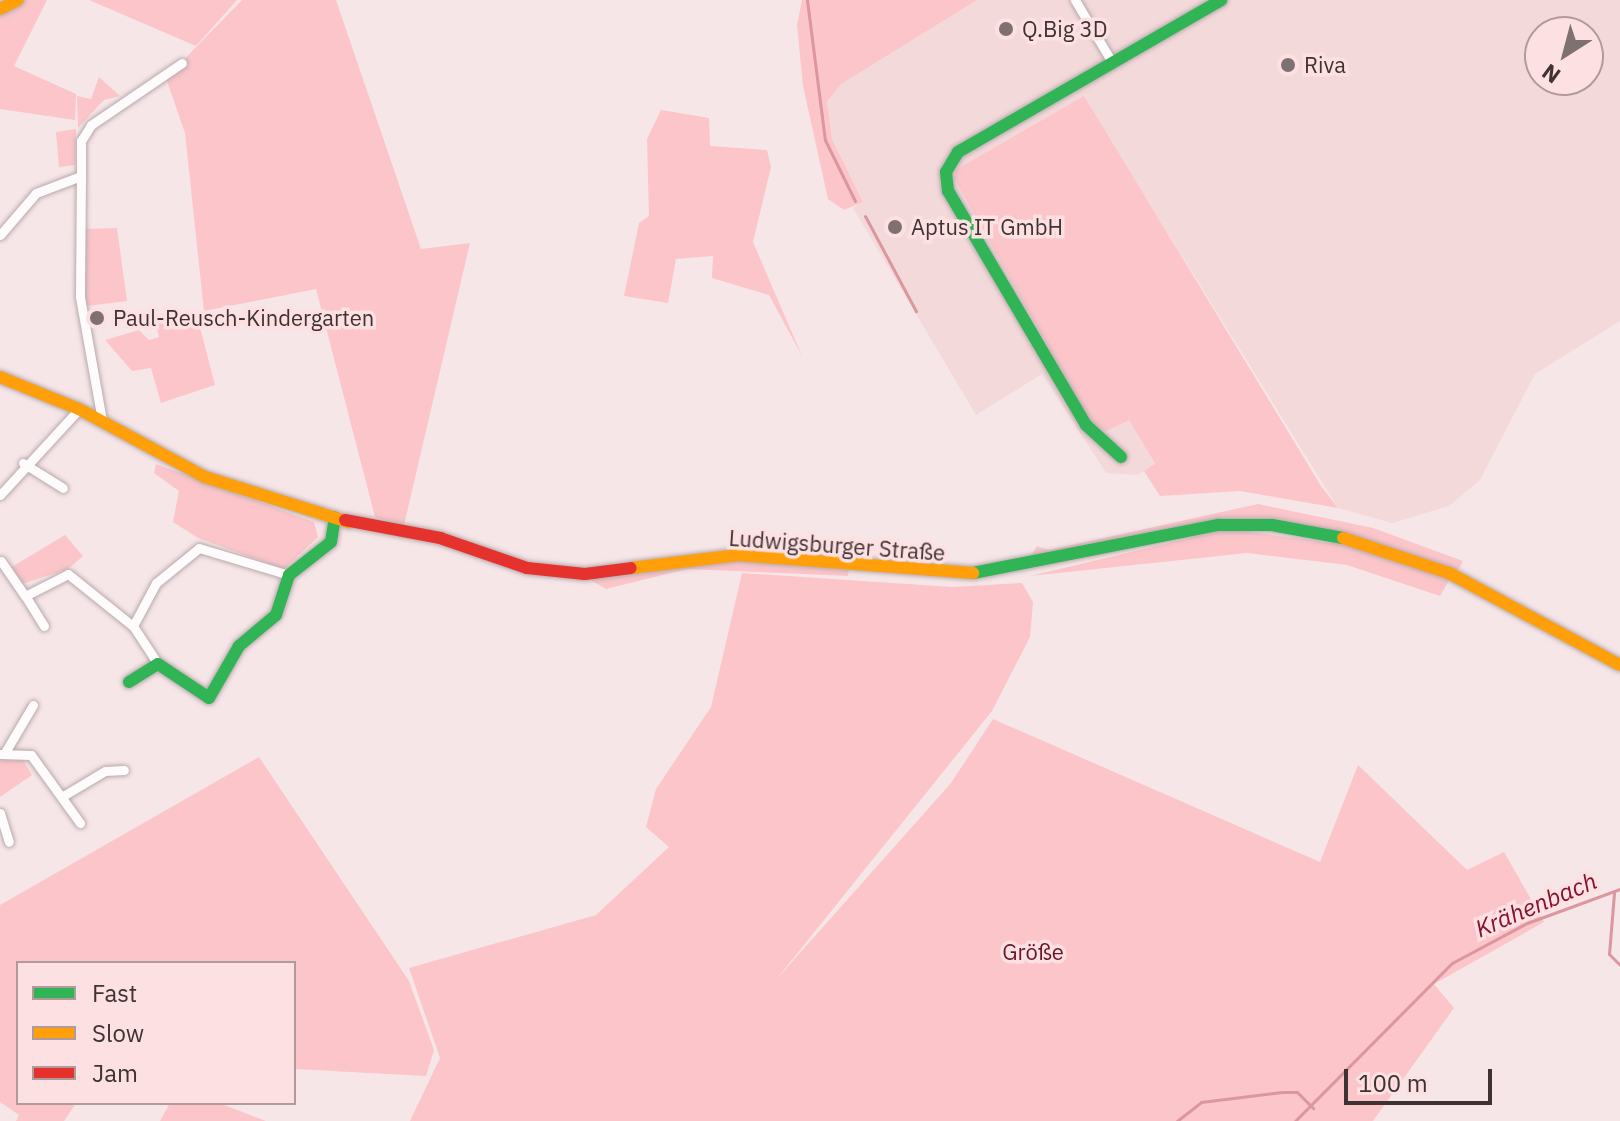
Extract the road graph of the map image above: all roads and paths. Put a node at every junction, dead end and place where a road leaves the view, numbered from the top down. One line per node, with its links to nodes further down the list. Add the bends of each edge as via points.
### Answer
1 (18, 0): 4 (street)
2 (1075, 0): 5 (street)
3 (1221, 0): 5 (street)
4 (0, 9)
5 (1112, 62): 12 (street, via 958,152 946,180 1086,425)
6 (182, 63): 7 (street, via 91,125 81,141)
7 (81, 176): 8 (street, via 36,193); 11 (street, via 80,297)
8 (0, 235)
9 (0, 377): 10 (street, Ludwigsburger Straße)
10 (79, 409): 11 (street, Ludwigsburger Straße); 13 (street)
11 (102, 421): 16 (street, Ludwigsburger Straße, via 205,477)
12 (1121, 457)
13 (23, 463): 14 (street); 15 (street)
14 (63, 488)
15 (0, 495)
16 (340, 519): 18 (street, via 331,542); 23 (street, Ludwigsburger Straße, via 555,573 738,555 942,574 1001,572 1242,523 1378,545 1449,573)
17 (1, 561): 19 (street)
18 (289, 575): 21 (street, via 203,547 156,583); 22 (street, via 276,615 239,646 209,698)
19 (25, 596): 20 (street); 21 (street, via 68,574)
20 (44, 626)
21 (133, 626): 22 (street)
22 (158, 664): 24 (street)
23 (1620, 665)
24 (129, 682)
25 (33, 705): 26 (street)
26 (2, 754): 28 (street, via 31,755)
27 (124, 770): 28 (street, via 105,771)
28 (63, 796): 30 (street)
29 (0, 813): 31 (street)
30 (80, 823)
31 (9, 842)

